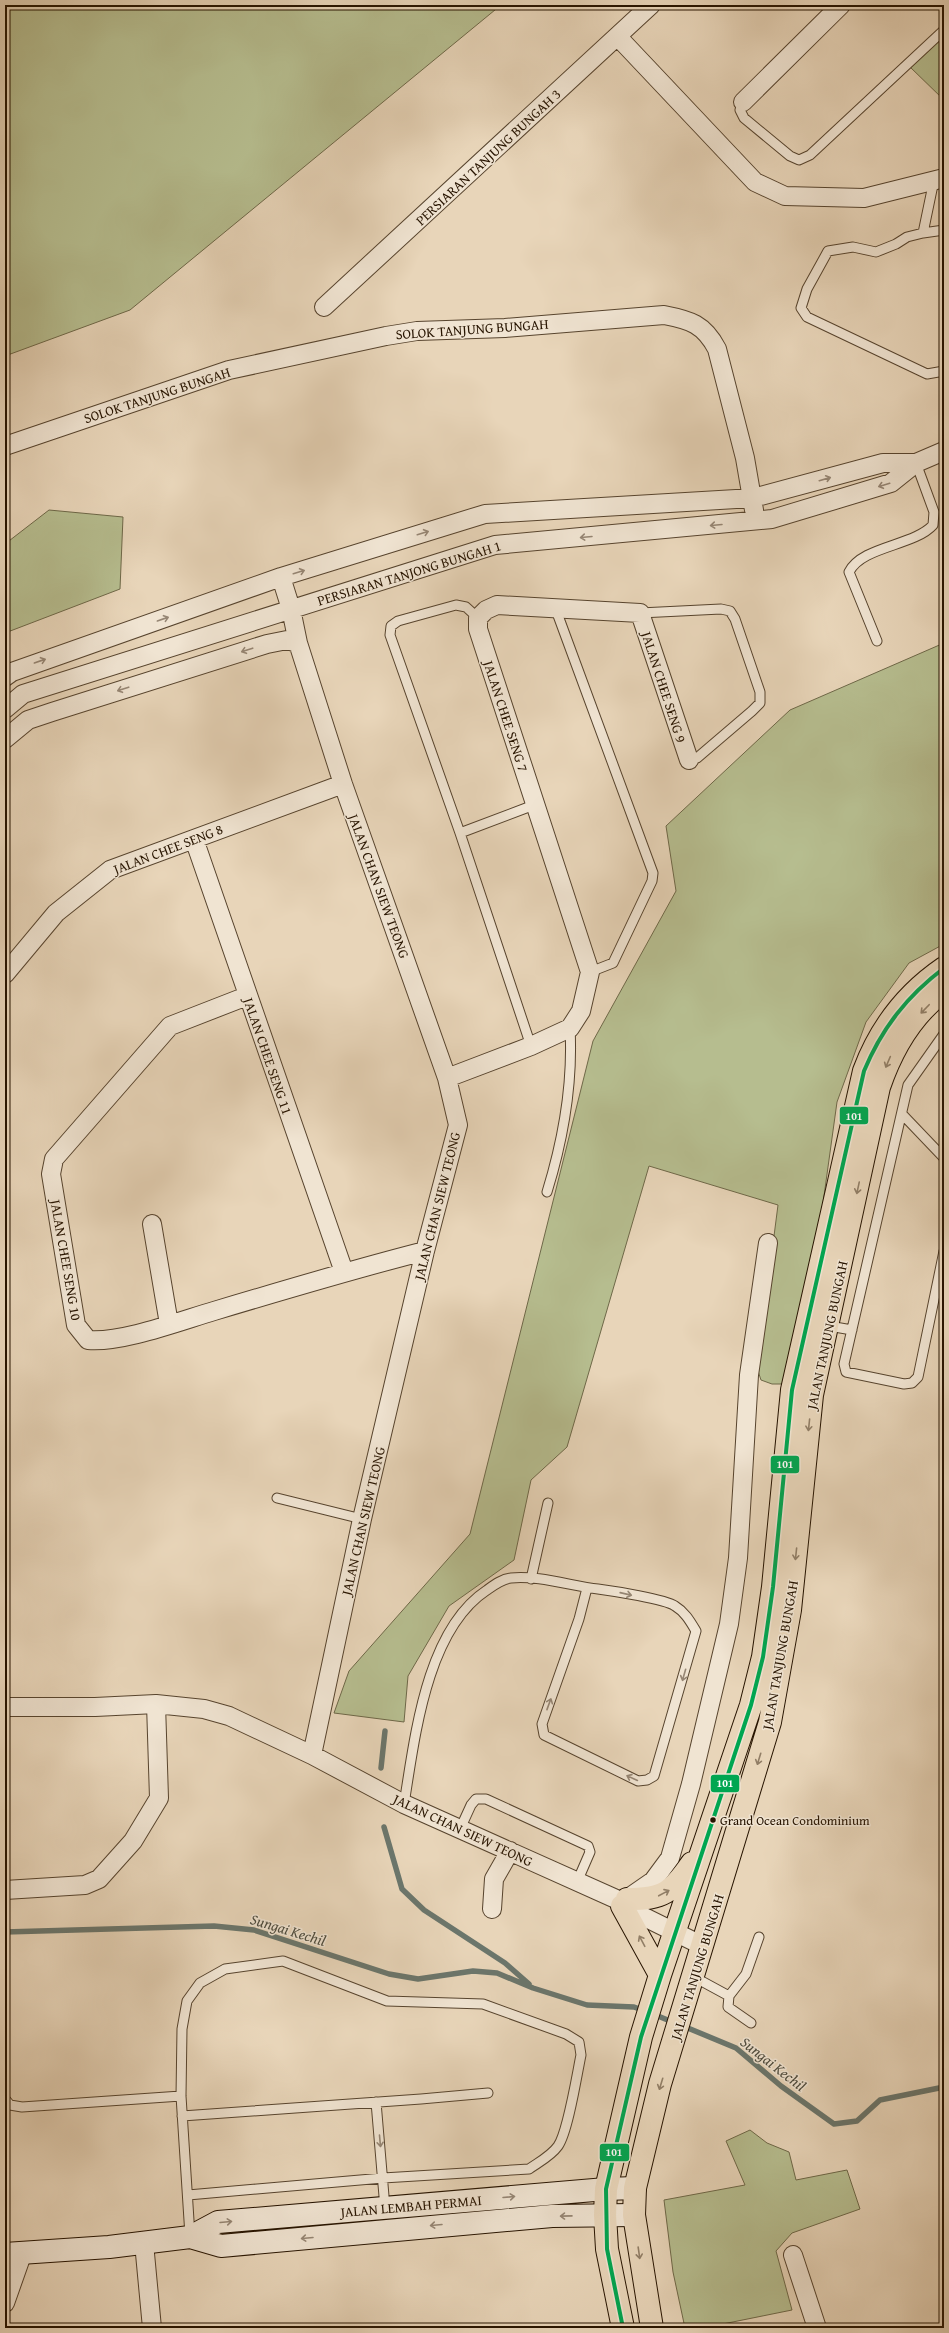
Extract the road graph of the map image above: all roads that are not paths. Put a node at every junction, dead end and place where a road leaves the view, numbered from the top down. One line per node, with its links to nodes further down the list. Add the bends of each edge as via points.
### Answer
1 (651, 5): 4 (street, PERSIARAN TANJUNG BUNGAH 3)
2 (841, 5): 5 (street)
3 (944, 30): 5 (lane, via 810,155 799,160 790,156 744,118 740,110)
4 (618, 37): 6 (street, via 756,182 785,196 864,198); 9 (street, PERSIARAN TANJUNG BUNGAH 3)
5 (744, 102)
6 (939, 179): 8 (lane)
7 (944, 230): 8 (lane)
8 (922, 233): 10 (lane, via 907,237 876,252 853,247 828,251 807,289 801,308 806,317 927,374)
9 (324, 308)
10 (944, 372)
11 (5, 446): 14 (street, SOLOK TANJUNG BUNGAH, via 228,370 386,336 417,331 505,328 664,315 687,320 703,328 712,338 732,399)
12 (944, 451): 13 (street, PERSIARAN TANJONG BUNGAH 1)
13 (916, 463): 14 (street, PERSIARAN TANJONG BUNGAH 1, one-way to 13, via 882,462); 15 (street, PERSIARAN TANJONG BUNGAH 1, one-way to 15, via 891,483 772,519); 22 (lane, via 934,512 933,525 924,532 858,561 849,572)
14 (753, 498): 15 (street, SOLOK TANJUNG BUNGAH); 16 (street, PERSIARAN TANJONG BUNGAH 1, one-way to 14, via 485,514)
15 (755, 521): 17 (street, PERSIARAN TANJONG BUNGAH 1, one-way to 17, via 495,545)
16 (281, 577): 17 (street, JALAN CHAN SIEW TEONG); 25 (street, PERSIARAN TANJONG BUNGAH 1, one-way to 16, via 12,672)
17 (291, 609): 21 (street, PERSIARAN TANJONG BUNGAH 1); 23 (street, JALAN CHAN SIEW TEONG)
18 (556, 610): 19 (street); 20 (street, via 497,605 486,610); 34 (lane, via 653,872 652,881 613,963)
19 (640, 613): 28 (street, JALAN CHEE SENG 9); 28 (lane, via 721,609 730,611 760,692 760,703 752,711 697,758)
20 (478, 618): 30 (street, JALAN CHEE SENG 7, via 478,629); 31 (lane, via 466,607 456,605 398,621 391,626 390,636)
21 (259, 619): 24 (street); 26 (street, PERSIARAN TANJONG BUNGAH 1, via 23,694)
22 (877, 641)
23 (298, 643): 24 (street, via 287,640); 29 (street, JALAN CHAN SIEW TEONG)
24 (267, 644): 27 (street, one-way to 27, via 28,720)
25 (5, 677)
26 (5, 709)
27 (5, 739)
28 (689, 760)
29 (343, 784): 32 (street, JALAN CHEE SENG 8); 41 (street, JALAN CHAN SIEW TEONG)
30 (534, 805): 31 (lane); 34 (street, JALAN CHEE SENG 7)
31 (460, 833): 40 (lane)
32 (194, 839): 35 (street, JALAN CHEE SENG 8, via 110,870 56,913); 37 (street, JALAN CHEE SENG 11)
33 (944, 968): 63 (main road, JALAN TANJUNG BUNGAH, via 927,980 894,1014 873,1048 864,1071 792,1390 773,1587 763,1657 751,1704)
34 (590, 972): 38 (street, via 581,1011)
35 (5, 974)
36 (944, 992): 51 (main road, JALAN TANJUNG BUNGAH, one-way to 51, via 907,1028 888,1061 879,1086)
37 (247, 996): 49 (street, JALAN CHEE SENG 11); 50 (street, JALAN CHEE SENG 10, via 170,1026 54,1160 51,1174 76,1325 88,1340 103,1341)
38 (570, 1028): 40 (street); 44 (lane, via 572,1057 556,1164)
39 (944, 1034): 42 (lane, via 908,1085)
40 (531, 1046): 41 (street)
41 (447, 1078): 47 (street, JALAN CHAN SIEW TEONG, via 458,1125)
42 (902, 1114): 43 (lane); 52 (lane)
43 (944, 1158)
44 (547, 1192)
45 (152, 1224): 50 (street)
46 (768, 1243): 67 (street, via 749,1375 738,1558 729,1624 691,1784 670,1858 653,1881)
47 (425, 1251): 49 (street, JALAN CHEE SENG 10); 55 (street, JALAN CHAN SIEW TEONG)
48 (944, 1251): 52 (lane, via 918,1377 912,1383 904,1384 846,1372 844,1364)
49 (344, 1272): 50 (street, JALAN CHEE SENG 10)
50 (169, 1324)
51 (829, 1326): 52 (lane); 71 (main road, JALAN TANJUNG BUNGAH, one-way to 71, via 812,1396 790,1610 770,1722)
52 (852, 1330)
53 (277, 1498): 55 (lane)
54 (548, 1503): 56 (lane)
55 (362, 1519): 60 (street, JALAN CHAN SIEW TEONG)
56 (531, 1579): 57 (lane); 61 (lane, via 510,1578 496,1584 465,1608 447,1632 429,1683 413,1749)
57 (587, 1588): 57 (lane, one-way to 57, via 616,1591 674,1605 686,1615 696,1631 654,1776 647,1780 638,1781 544,1735 542,1724 579,1619)
58 (156, 1704): 59 (street, JALAN CHAN SIEW TEONG); 60 (street, JALAN CHAN SIEW TEONG, via 204,1709 228,1716); 66 (street, via 159,1798 133,1841 99,1879 86,1885)
59 (5, 1707)
60 (312, 1755): 61 (street, JALAN CHAN SIEW TEONG)
61 (404, 1804): 62 (street, JALAN CHAN SIEW TEONG)
62 (460, 1829): 64 (street, JALAN CHAN SIEW TEONG); 65 (lane, via 476,1798 486,1799 588,1846 590,1852)
63 (706, 1843): 67 (main road, one-way to 63, via 649,1899 666,1894 676,1885); 69 (main road, JALAN TANJUNG BUNGAH)
64 (510, 1851): 65 (street, JALAN CHAN SIEW TEONG); 68 (street, via 494,1879)
65 (577, 1882): 67 (street, JALAN CHAN SIEW TEONG)
66 (5, 1890)
67 (622, 1901): 69 (street, JALAN CHAN SIEW TEONG); 72 (main road, one-way to 67)
68 (492, 1909)
69 (675, 1928): 71 (street, JALAN CHAN SIEW TEONG); 72 (main road, JALAN TANJUNG BUNGAH)
70 (759, 1938): 74 (lane, via 746,1974)
71 (704, 1941): 73 (main road, JALAN TANJUNG BUNGAH)
72 (658, 1980): 83 (main road, JALAN TANJUNG BUNGAH, via 641,2037)
73 (692, 1986): 74 (lane); 82 (main road, JALAN TANJUNG BUNGAH, one-way to 82, via 648,2131)
74 (729, 1996): 75 (lane, via 728,2007)
75 (751, 2023)
76 (488, 2093): 79 (lane)
77 (181, 2096): 78 (lane, via 22,2106 10,2105); 80 (lane); 81 (lane, via 182,2029 187,2001 200,1983 225,1969 283,1961 387,2001 483,2004 566,2034 579,2042 581,2055 564,2131 559,2145 548,2156 529,2169)
78 (5, 2099)
79 (376, 2102): 80 (lane); 81 (lane, one-way to 81)
80 (182, 2116): 84 (lane)
81 (383, 2178): 84 (lane); 85 (lane)
82 (635, 2188): 83 (main road, JALAN LEMBAH PERMAI); 87 (main road, JALAN TANJUNG BUNGAH)
83 (606, 2189): 85 (main road, JALAN LEMBAH PERMAI, one-way to 83); 86 (main road, JALAN TANJUNG BUNGAH)
84 (188, 2195): 88 (lane)
85 (385, 2208): 88 (main road, JALAN LEMBAH PERMAI, one-way to 85, via 218,2222)
86 (605, 2215): 87 (main road, JALAN LEMBAH PERMAI); 88 (main road, JALAN LEMBAH PERMAI, one-way to 88, via 552,2216 221,2246); 94 (main road, JALAN TANJUNG BUNGAH, via 608,2249)
87 (634, 2215): 95 (main road, JALAN TANJUNG BUNGAH, one-way to 95)
88 (190, 2237): 89 (main road, JALAN LEMBAH PERMAI)
89 (144, 2243): 90 (main road, JALAN LEMBAH PERMAI); 93 (street)
90 (14, 2253): 92 (street)
91 (793, 2255): 96 (street)
92 (5, 2303)
93 (152, 2328)
94 (623, 2328)
95 (652, 2328)
96 (817, 2328)

